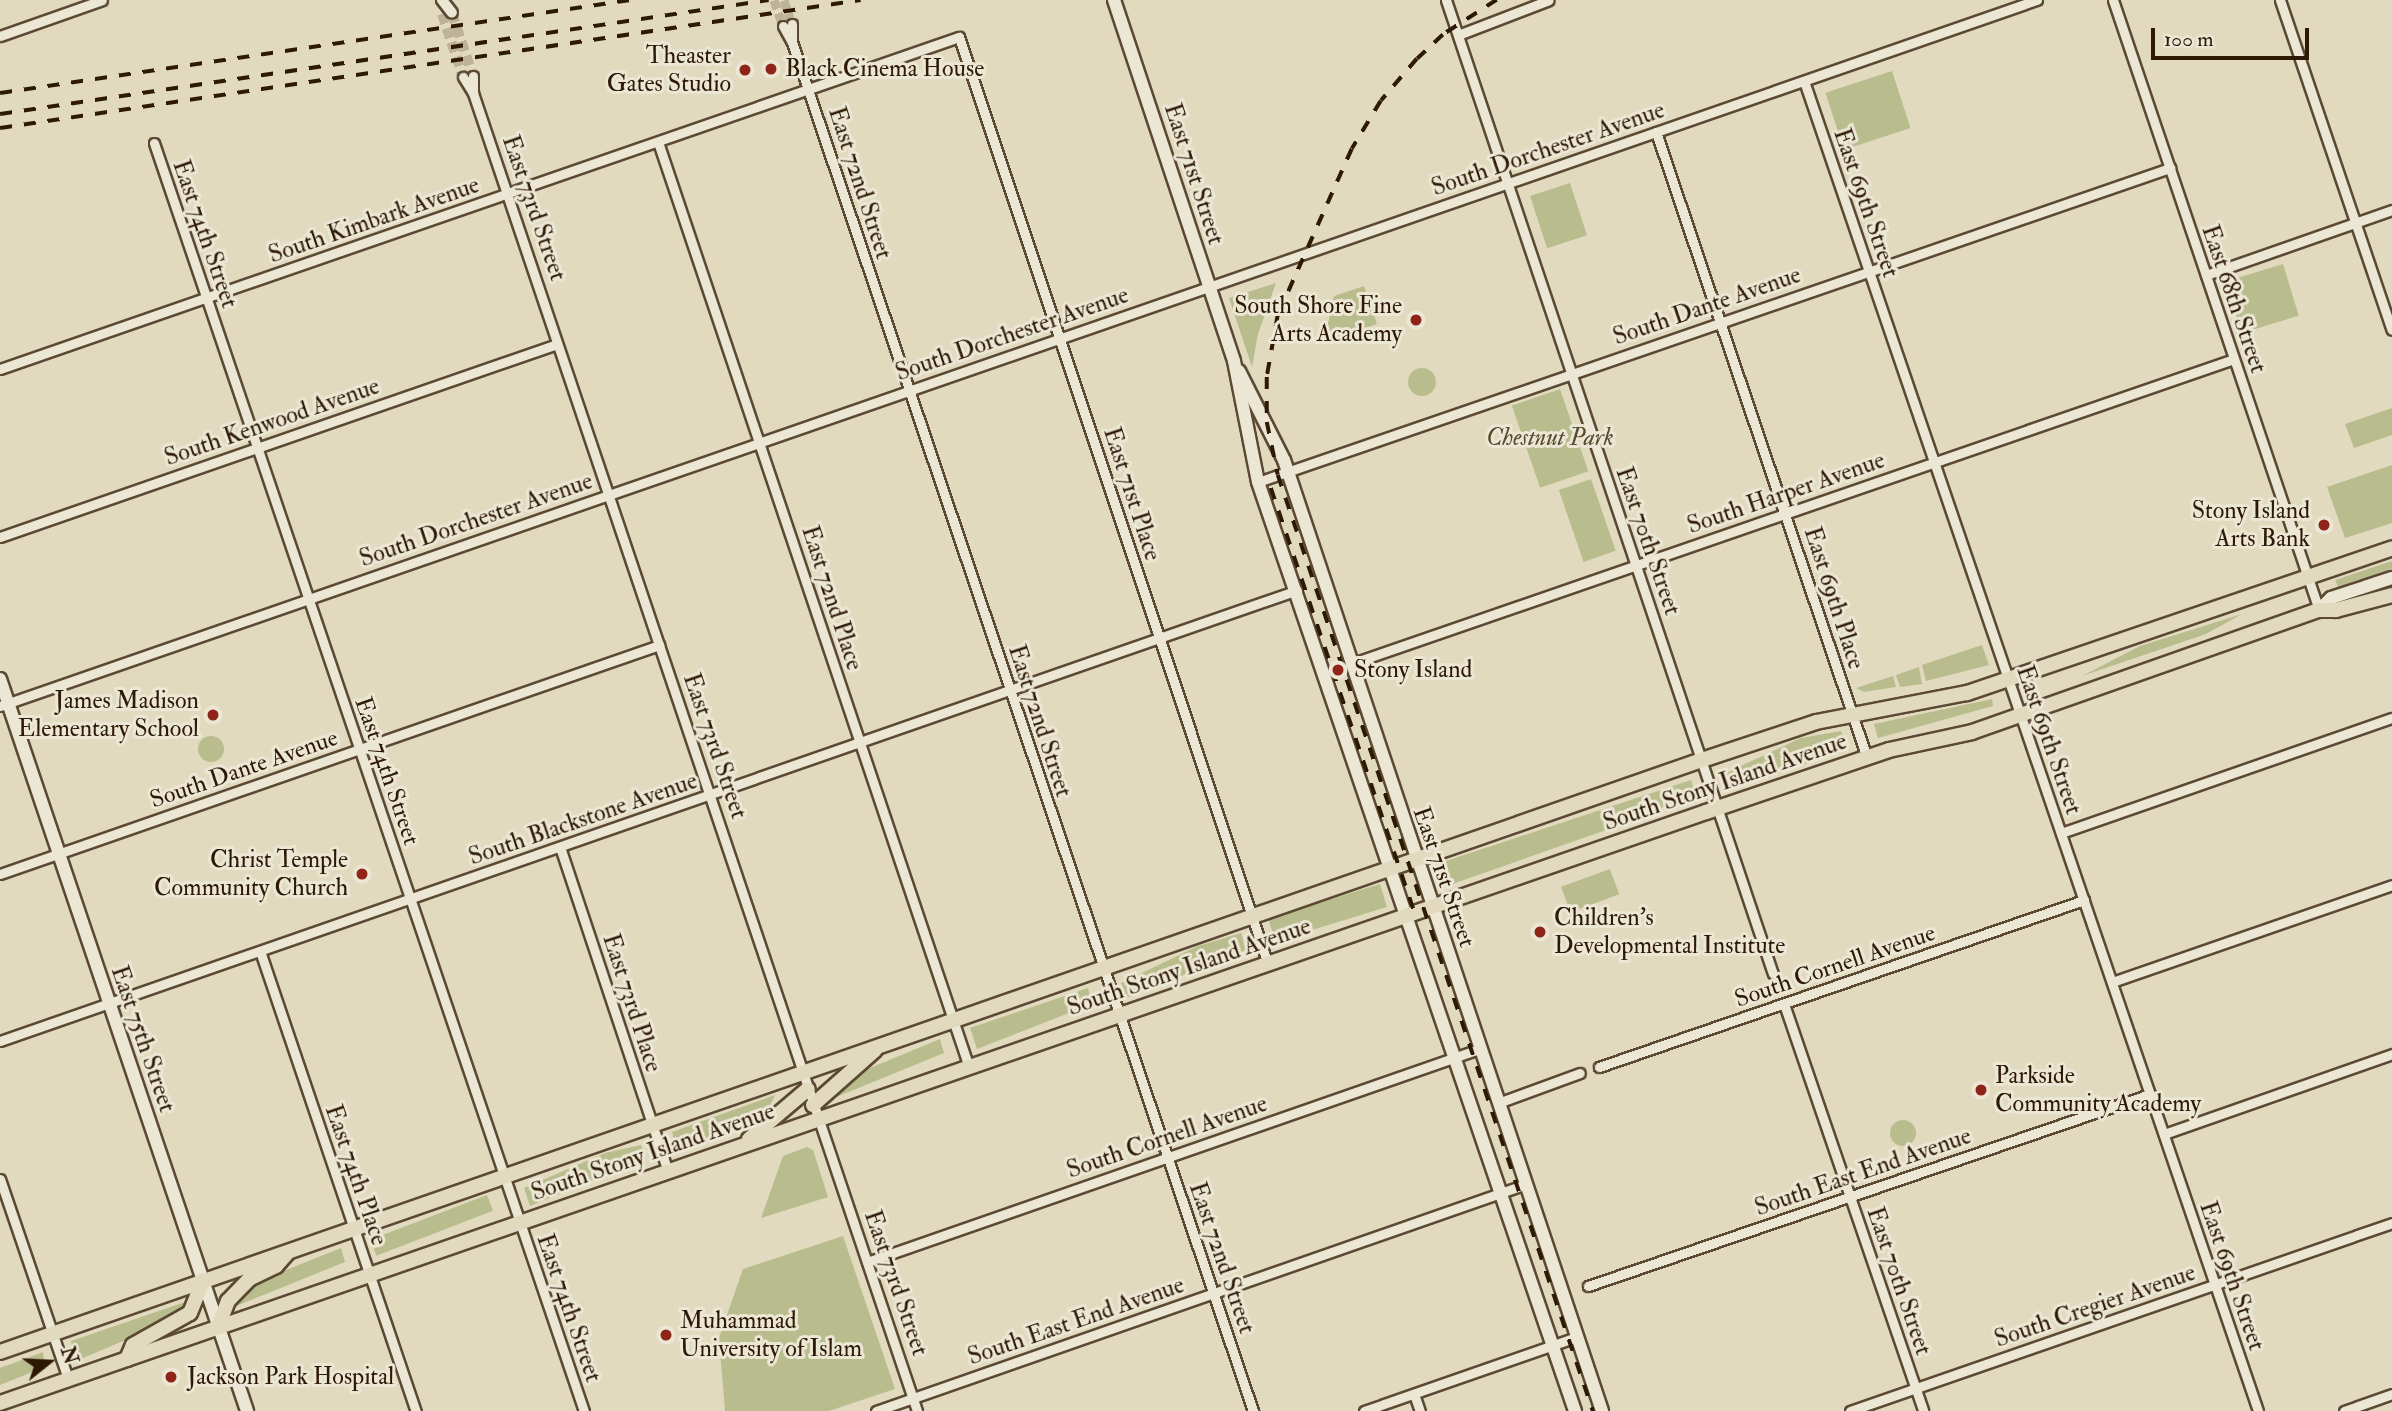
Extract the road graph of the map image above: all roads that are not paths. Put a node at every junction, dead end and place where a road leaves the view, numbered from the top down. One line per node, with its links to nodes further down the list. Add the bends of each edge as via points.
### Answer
1 (103, 0): 12 (street)
2 (442, 0): 9 (street)
3 (1114, 0): 29 (main road, East 71st Street)
4 (1446, 0): 11 (street, East 70th Street)
5 (1549, 0): 11 (street)
6 (2037, 0): 16 (street, South Dorchester Avenue)
7 (2113, 0): 22 (street, East 68th Street)
8 (2280, 0): 26 (street)
9 (447, 13)
10 (787, 25): 17 (street, East 72nd Street)
11 (1458, 35): 23 (street, East 70th Street)
12 (0, 36)
13 (959, 37): 17 (street, South Kimbark Avenue); 33 (street, East 71st Place)
14 (473, 76): 18 (street, East 73rd Street)
15 (463, 77): 18 (street, East 73rd Street)
16 (1804, 81): 19 (street, South Dorchester Avenue); 27 (street, East 69th Street)
17 (808, 89): 20 (street, South Kimbark Avenue); 39 (street, East 72nd Street)
18 (473, 93): 24 (street, East 73rd Street)
19 (1656, 132): 23 (street, South Dorchester Avenue); 31 (street, East 69th Place)
20 (658, 142): 24 (street, South Kimbark Avenue); 40 (street, East 72nd Place)
21 (154, 143): 30 (street, East 74th Street)
22 (2170, 168): 27 (street, South Dante Avenue); 28 (street, East 68th Street)
23 (1507, 183): 29 (street, South Dorchester Avenue); 38 (street, East 70th Street)
24 (507, 194): 30 (street, South Kimbark Avenue); 34 (street, East 73rd Street)
25 (2392, 210): 26 (street)
26 (2356, 223): 28 (street); 32 (street)
27 (1869, 271): 31 (street, South Dante Avenue); 42 (street, East 69th Street)
28 (2206, 275): 35 (street, East 68th Street)
29 (1209, 286): 33 (street, South Dorchester Avenue); 36 (main road, East 71st Street)
30 (207, 298): 37 (street, South Kimbark Avenue); 41 (street, East 74th Street)
31 (1721, 322): 38 (street, South Dante Avenue); 46 (street, East 69th Place)
32 (2392, 330)
33 (1060, 338): 39 (street, South Dorchester Avenue); 56 (street, East 71st Place)
34 (557, 344): 41 (street, South Kenwood Avenue); 45 (street, East 73rd Street)
35 (2234, 359): 42 (street, South Harper Avenue); 50 (street, East 68th Street)
36 (1234, 361): 43 (main road, East 71st Street); 44 (main road, East 71st Street)
37 (0, 369)
38 (1571, 373): 43 (street, South Dante Avenue); 49 (street, East 70th Street)
39 (909, 391): 40 (street, South Dorchester Avenue); 61 (street, East 72nd Street)
40 (760, 442): 45 (street, South Dorchester Avenue); 66 (street, East 72nd Place)
41 (257, 447): 47 (street, South Kenwood Avenue); 54 (street, East 74th Street)
42 (1934, 461): 46 (street, South Harper Avenue); 60 (street, East 69th Street)
43 (1288, 472): 44 (street, South Dante Avenue); 58 (main road, East 71st Street)
44 (1258, 482): 52 (main road, East 71st Street)
45 (608, 495): 54 (street, South Dorchester Avenue); 57 (street, East 73rd Street)
46 (1787, 513): 49 (street, South Harper Avenue); 63 (street, East 69th Place)
47 (0, 537)
48 (2392, 548): 50 (highway, South Stony Island Avenue)
49 (1636, 565): 58 (street, South Harper Avenue); 69 (street, East 70th Street)
50 (2308, 576): 55 (street, East 68th Street); 60 (highway, South Stony Island Avenue)
51 (2392, 578): 55 (main road, South Stony Island Avenue, via 2331,598)
52 (1297, 590): 56 (street, South Blackstone Avenue); 76 (main road, East 71st Street)
53 (2392, 596): 55 (highway)
54 (309, 599): 62 (street, South Dorchester Avenue); 67 (street, East 74th Street)
55 (2319, 610): 64 (highway, South Stony Island Avenue)
56 (1160, 639): 61 (street, South Blackstone Avenue); 82 (street, East 71st Place)
57 (659, 645): 67 (street, South Dante Avenue); 70 (street, East 73rd Street)
58 (1350, 664): 75 (main road, East 71st Street)
59 (0, 679): 62 (main road, East 75th Street)
60 (2008, 679): 63 (highway, South Stony Island Avenue, via 1943,699); 64 (street, East 69th Street)
61 (1010, 691): 66 (street, South Blackstone Avenue); 86 (street, East 72nd Street)
62 (4, 704): 74 (main road, East 75th Street)
63 (1852, 713): 68 (street, East 69th Place); 69 (highway, South Stony Island Avenue)
64 (2021, 715): 68 (highway, South Stony Island Avenue); 72 (street, East 69th Street)
65 (2392, 718): 72 (street)
66 (859, 743): 70 (street, South Blackstone Avenue); 92 (street, East 72nd Place)
67 (359, 749): 74 (street, South Dante Avenue); 79 (street, East 74th Street)
68 (1867, 758): 71 (highway, South Stony Island Avenue)
69 (1702, 760): 71 (street, East 70th Street); 75 (highway, South Stony Island Avenue)
70 (709, 796): 73 (street, South Blackstone Avenue); 100 (street, East 73rd Street)
71 (1717, 808): 81 (highway, South Stony Island Avenue); 87 (street, East 70th Street)
72 (2061, 833): 80 (street, East 69th Street)
73 (560, 847): 79 (street, South Blackstone Avenue); 106 (street, East 73rd Place)
74 (58, 853): 77 (street, South Dante Avenue); 89 (main road, East 75th Street)
75 (1418, 857): 76 (highway, South Stony Island Avenue); 81 (main road, East 71st Street)
76 (1388, 867): 82 (highway, South Stony Island Avenue); 83 (main road, East 71st Street)
77 (0, 873)
78 (2392, 885): 88 (street)
79 (410, 898): 84 (street, South Blackstone Avenue); 111 (street, East 74th Street)
80 (2084, 900): 88 (street, East 69th Street); 90 (street, South Cornell Avenue)
81 (1434, 906): 83 (highway, South Stony Island Avenue); 95 (main road, East 71st Street)
82 (1252, 915): 85 (street, East 71st Place); 86 (highway, South Stony Island Avenue)
83 (1406, 915): 85 (highway, South Stony Island Avenue); 97 (main road, East 71st Street)
84 (260, 951): 89 (street, South Blackstone Avenue); 118 (street, East 74th Place)
85 (1268, 964): 91 (highway, South Stony Island Avenue)
86 (1102, 968): 91 (street, East 72nd Street); 92 (highway, South Stony Island Avenue)
87 (1773, 974)
88 (2112, 982): 103 (street, East 69th Street)
89 (109, 1003): 93 (street, South Blackstone Avenue); 122 (main road, East 75th Street)
90 (1784, 1004): 99 (street, South Cornell Avenue); 115 (street, East 70th Street)
91 (1119, 1015): 98 (highway, South Stony Island Avenue); 109 (street, East 72nd Street)
92 (953, 1020): 94 (highway, South Stony Island Avenue); 98 (street, East 72nd Place)
93 (0, 1041)
94 (881, 1044): 100 (highway, South Stony Island Avenue); 105 (highway)
95 (1479, 1049): 97 (street, South Cornell Avenue); 104 (main road, East 71st Street)
96 (2392, 1054): 107 (street)
97 (1456, 1057): 109 (street, South Cornell Avenue); 114 (main road, East 71st Street)
98 (969, 1067): 105 (highway, South Stony Island Avenue)
99 (1599, 1067)
100 (802, 1072): 102 (street, East 73rd Street); 106 (highway, South Stony Island Avenue)
101 (1580, 1073): 104 (street)
102 (807, 1089): 105 (street, East 73rd Street); 108 (highway)
103 (2150, 1094): 107 (street, East 69th Street); 115 (street, South East End Avenue)
104 (1497, 1103): 113 (main road, East 71st Street)
105 (815, 1112): 108 (highway, South Stony Island Avenue); 120 (street, East 73rd Street)
106 (652, 1124): 110 (street, East 73rd Place); 111 (highway, South Stony Island Avenue)
107 (2164, 1134): 123 (street, East 69th Street)
108 (743, 1145): 110 (highway, South Stony Island Avenue)
109 (1167, 1158): 120 (street, South Cornell Avenue); 125 (street, East 72nd Street)
110 (668, 1171): 116 (highway, South Stony Island Avenue)
111 (503, 1175): 116 (street, East 74th Street); 118 (highway, South Stony Island Avenue)
112 (0, 1180): 127 (street)
113 (1526, 1184): 114 (street, South East End Avenue); 128 (main road, East 71st Street)
114 (1502, 1193): 125 (street, South East End Avenue); 129 (main road, East 71st Street)
115 (1850, 1196): 124 (street, South East End Avenue); 133 (street, East 70th Street)
116 (519, 1222): 121 (highway, South Stony Island Avenue); 140 (street, East 74th Street)
117 (2392, 1223): 123 (street, South Cregier Avenue)
118 (354, 1229): 119 (highway, South Stony Island Avenue); 121 (street, East 74th Place)
119 (289, 1251): 122 (highway, South Stony Island Avenue); 126 (highway, via 276,1266 242,1286 224,1309)
120 (867, 1262): 136 (street, East 73rd Street)
121 (370, 1275): 126 (highway, South Stony Island Avenue); 139 (street, East 74th Place)
122 (203, 1281): 126 (main road, East 75th Street); 127 (highway, South Stony Island Avenue); 131 (highway, via 190,1313 133,1345)
123 (2215, 1284): 133 (street, South Cregier Avenue); 150 (street, East 69th Street)
124 (1588, 1286)
125 (1214, 1294): 136 (street, South East End Avenue); 143 (street, East 72nd Street)
126 (218, 1327): 131 (highway, South Stony Island Avenue); 138 (main road, East 75th Street)
127 (53, 1334): 130 (highway, South Stony Island Avenue); 132 (street)
128 (1577, 1337): 129 (street); 147 (main road, East 71st Street)
129 (1552, 1346): 134 (street); 146 (main road, East 71st Street)
130 (0, 1352)
131 (127, 1359): 132 (highway, South Stony Island Avenue)
132 (68, 1379): 137 (highway, South Stony Island Avenue)
133 (1916, 1388): 148 (street, South Cregier Avenue); 149 (street, East 70th Street)
134 (1414, 1394): 144 (street); 145 (street)
135 (2392, 1394): 151 (street)
136 (913, 1398): 141 (street, South East End Avenue); 142 (street, East 73rd Street)
137 (0, 1403)
138 (247, 1411)
139 (416, 1411)
140 (584, 1411)
141 (876, 1411)
142 (917, 1411)
143 (1254, 1411)
144 (1364, 1411)
145 (1420, 1411)
146 (1575, 1411)
147 (1602, 1411)
148 (1850, 1411)
149 (1923, 1411)
150 (2258, 1411)
151 (2344, 1411)

